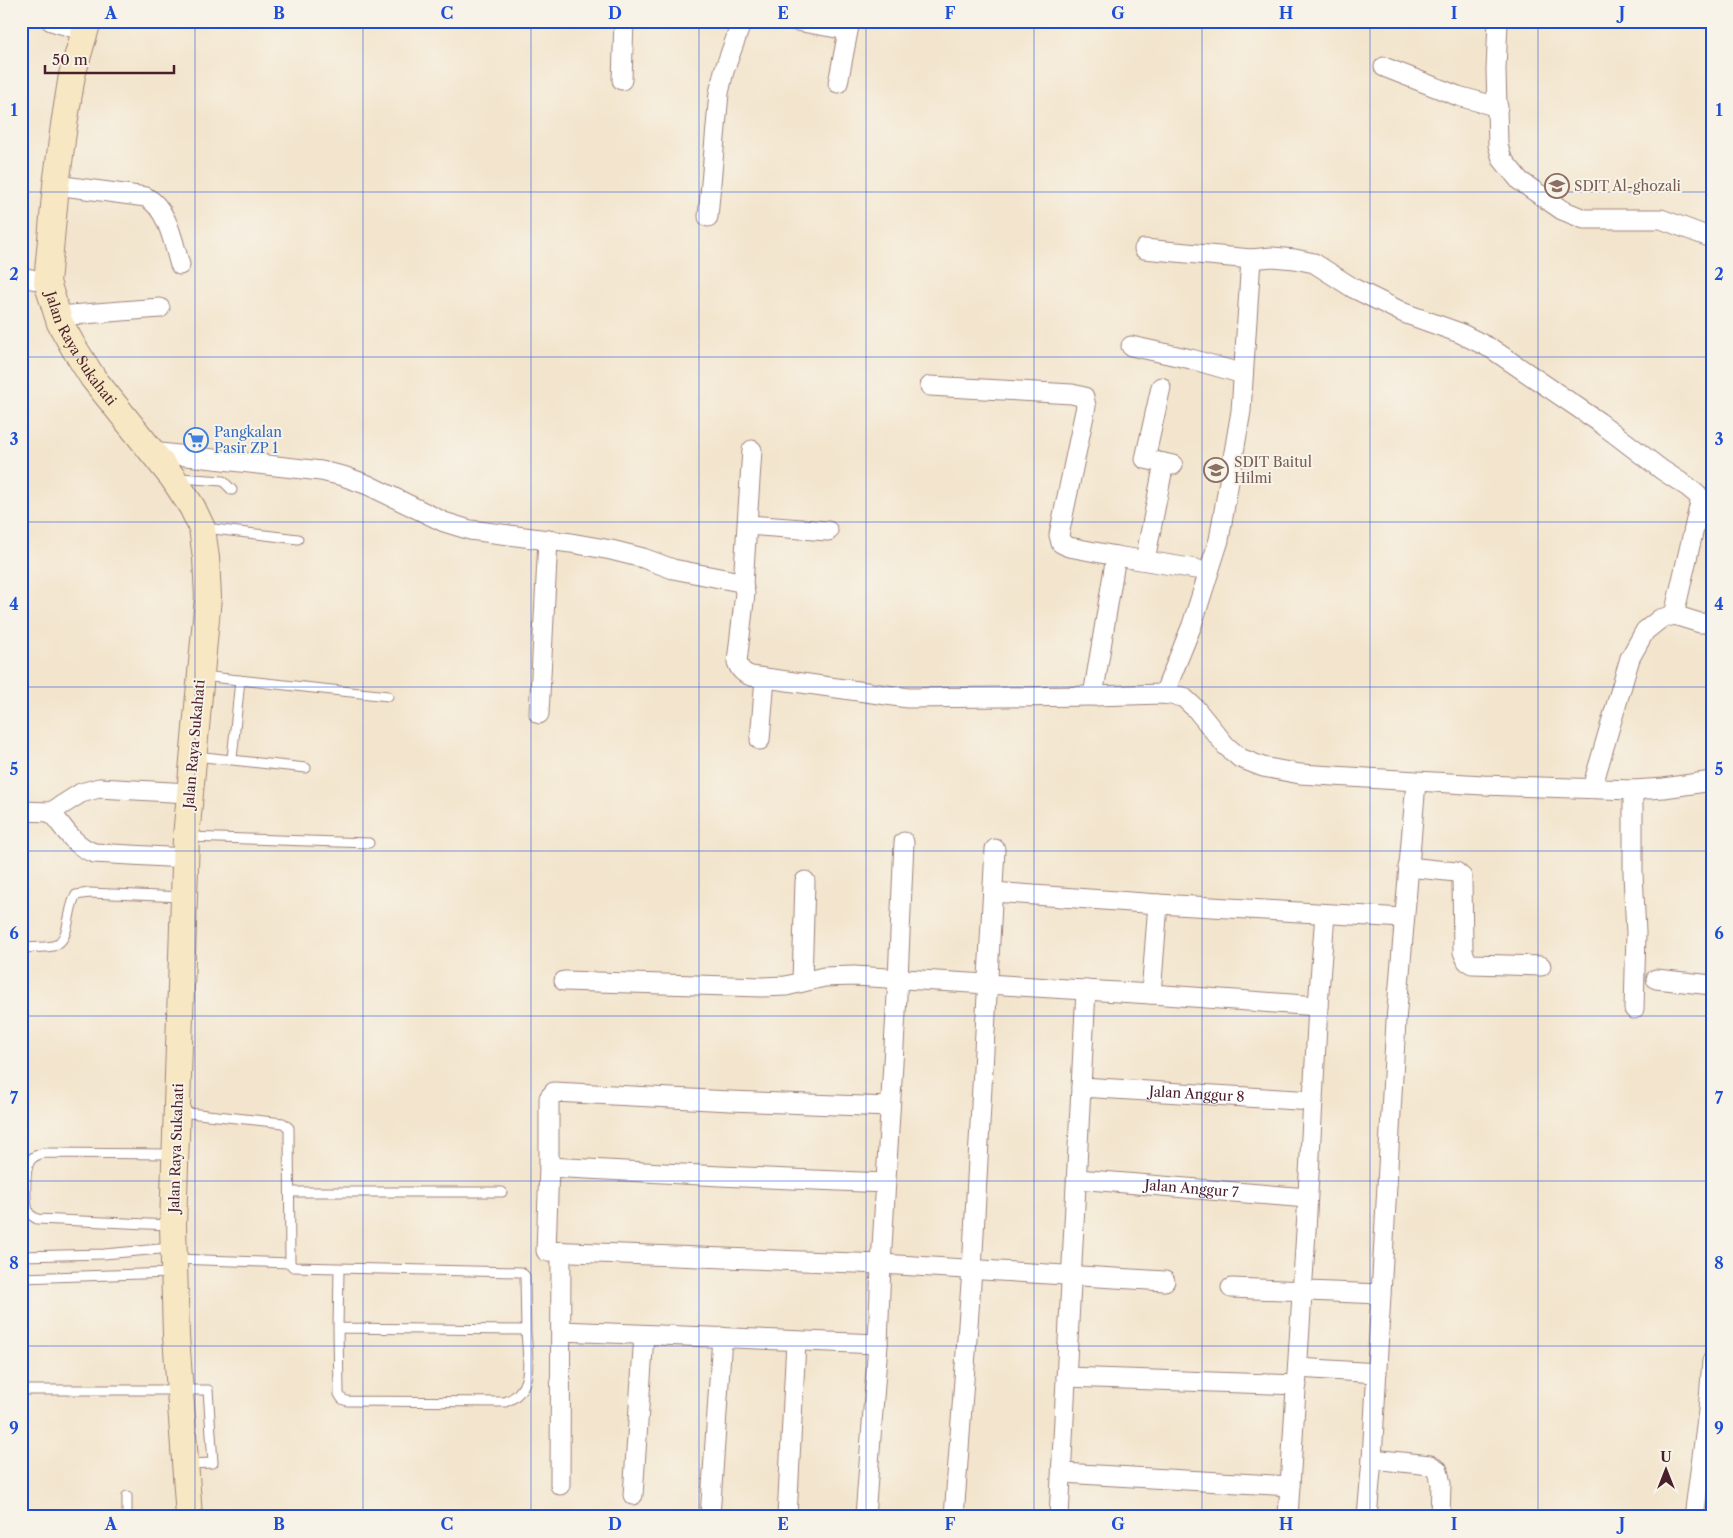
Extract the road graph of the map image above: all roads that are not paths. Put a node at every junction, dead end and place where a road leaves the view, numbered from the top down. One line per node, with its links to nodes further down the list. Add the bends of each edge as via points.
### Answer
1 (51, 21): 6 (street)
2 (624, 21): 9 (street)
3 (742, 21): 13 (street, via 719,93)
4 (796, 21): 7 (street)
5 (1498, 21): 11 (street)
6 (86, 26): 12 (main road, Jalan Raya Sukahati, via 72,75)
7 (849, 26): 10 (street)
8 (1384, 67): 11 (street, via 1458,96)
9 (622, 80)
10 (838, 82)
11 (1498, 107): 14 (street, via 1498,145 1502,159 1520,181 1562,210 1584,219 1661,219)
12 (56, 185): 17 (street, via 146,197 155,202 164,217); 19 (main road, Jalan Raya Sukahati)
13 (708, 217)
14 (1712, 238)
15 (1144, 249): 16 (street)
16 (1251, 259): 23 (street); 30 (street, via 1294,258 1314,263 1353,288 1404,313 1460,333 1492,349)
17 (180, 264)
18 (21, 277): 19 (street)
19 (47, 282): 21 (main road, Jalan Raya Sukahati)
20 (160, 308): 21 (street)
21 (58, 316): 27 (main road, Jalan Raya Sukahati, via 94,378)
22 (1131, 346): 23 (street)
23 (1242, 374): 45 (street, via 1241,411 1219,540 1192,625)
24 (930, 386): 36 (street, via 1084,397 1086,406 1059,535 1061,543 1069,547)
25 (1161, 387): 37 (street, via 1145,459 1168,464)
26 (752, 450): 31 (street)
27 (151, 452): 28 (main road, Jalan Raya Sukahati); 35 (street, via 321,471 368,485 418,510 470,530)
28 (172, 478): 29 (lane, via 223,481); 32 (main road, Jalan Raya Sukahati)
29 (232, 490)
30 (1706, 500): 40 (street)
31 (748, 526): 33 (street); 39 (street)
32 (202, 528): 34 (lane); 42 (main road, Jalan Raya Sukahati, via 208,597)
33 (828, 531)
34 (298, 539)
35 (548, 540): 39 (street, via 611,550 673,569); 48 (street)
36 (1116, 556): 37 (street); 47 (street)
37 (1145, 560): 38 (street)
38 (1196, 569)
39 (743, 584): 43 (street, via 746,593 737,662 744,673)
40 (1674, 615): 41 (street); 55 (street, via 1660,619 1645,631 1630,658)
41 (1712, 623)
42 (200, 676): 44 (lane); 50 (main road, Jalan Raya Sukahati)
43 (764, 678): 47 (street, via 908,698); 49 (street)
44 (240, 680): 46 (lane); 51 (lane)
45 (1164, 694): 47 (street); 54 (street, via 1182,697 1226,746 1240,758 1263,767 1300,774)
46 (388, 696)
47 (1093, 696)
48 (539, 714)
49 (760, 740)
50 (192, 756): 51 (lane); 57 (main road, Jalan Raya Sukahati)
51 (232, 759): 52 (lane)
52 (306, 768)
53 (1712, 781): 56 (street)
54 (1416, 782): 55 (street); 64 (street)
55 (1592, 788): 56 (street)
56 (1633, 790): 82 (street)
57 (189, 793): 59 (street, via 99,788 81,793); 62 (main road, Jalan Raya Sukahati)
58 (21, 811): 59 (street)
59 (51, 812): 62 (street, via 77,844 94,853)
60 (904, 842): 73 (street)
61 (369, 843): 62 (lane)
62 (185, 847): 67 (main road, Jalan Raya Sukahati)
63 (995, 849): 66 (street)
64 (1408, 868): 70 (street); 72 (street, via 1456,872 1462,877 1467,961 1472,964)
65 (805, 881): 76 (street)
66 (993, 892): 68 (street); 78 (street)
67 (184, 897): 71 (lane, via 89,892 76,895 60,941 52,946); 86 (main road, Jalan Raya Sukahati)
68 (1158, 904): 69 (street); 80 (street)
69 (1325, 914): 70 (street); 81 (street)
70 (1404, 918): 106 (street)
71 (21, 948)
72 (1541, 966)
73 (898, 979): 76 (street, via 837,976); 78 (street); 85 (street)
74 (1656, 979): 77 (street)
75 (564, 981): 76 (street, via 762,988)
76 (802, 982)
77 (1712, 984)
78 (988, 985): 79 (street); 100 (street)
79 (1086, 990): 80 (street); 83 (street)
80 (1151, 994): 81 (street)
81 (1318, 1006): 84 (street)
82 (1634, 1009)
83 (1081, 1087): 84 (street, Jalan Anggur 8); 89 (street)
84 (1313, 1102): 93 (street)
85 (890, 1108): 88 (street, via 558,1091 549,1098); 90 (street)
86 (177, 1112): 87 (main road, Jalan Raya Sukahati); 91 (lane, via 287,1125)
87 (175, 1154): 94 (main road, Jalan Raya Sukahati); 94 (lane, via 44,1153 34,1156 28,1163 25,1204 29,1214 38,1219)
88 (549, 1167): 90 (street); 95 (street, via 546,1251)
89 (1077, 1179): 93 (street, Jalan Anggur 7); 101 (street)
90 (885, 1183): 98 (street)
91 (290, 1192): 92 (lane); 97 (lane)
92 (502, 1192)
93 (1307, 1198): 105 (street)
94 (173, 1251): 96 (lane); 97 (lane); 102 (lane); 119 (main road, Jalan Raya Sukahati)
95 (561, 1251): 98 (street); 109 (street)
96 (21, 1256)
97 (290, 1263): 99 (lane, via 293,1267)
98 (880, 1264): 100 (street); 113 (street)
99 (339, 1269): 107 (lane); 108 (lane, via 521,1272 525,1276)
100 (972, 1270): 101 (street); 131 (street)
101 (1070, 1276): 103 (street); 116 (street)
102 (21, 1278)
103 (1165, 1281)
104 (1231, 1288): 105 (street)
105 (1302, 1292): 106 (street); 117 (street)
106 (1381, 1294): 115 (street)
107 (338, 1328): 108 (lane); 108 (lane, via 339,1394 347,1401 505,1402 515,1398 528,1377)
108 (526, 1330)
109 (561, 1331): 110 (street); 122 (street)
110 (644, 1335): 111 (street); 124 (street)
111 (722, 1337): 112 (street); 128 (street)
112 (796, 1342): 113 (street); 129 (street)
113 (878, 1344): 130 (street)
114 (1712, 1361): 136 (street)
115 (1377, 1373): 117 (street); 120 (street)
116 (1066, 1377): 117 (street); 121 (street)
117 (1297, 1377): 123 (street)
118 (21, 1390): 119 (lane)
119 (180, 1391): 127 (main road, Jalan Raya Sukahati)
120 (1372, 1459): 134 (street); 135 (street, via 1430,1465 1438,1470)
121 (1062, 1473): 123 (street); 132 (street)
122 (560, 1485)
123 (1290, 1486): 133 (street)
124 (634, 1495)
125 (127, 1496): 126 (lane)
126 (127, 1517)
127 (189, 1517)
128 (710, 1517)
129 (787, 1517)
130 (865, 1517)
131 (954, 1517)
132 (1059, 1517)
133 (1288, 1517)
134 (1367, 1517)
135 (1440, 1517)
136 (1694, 1517)

